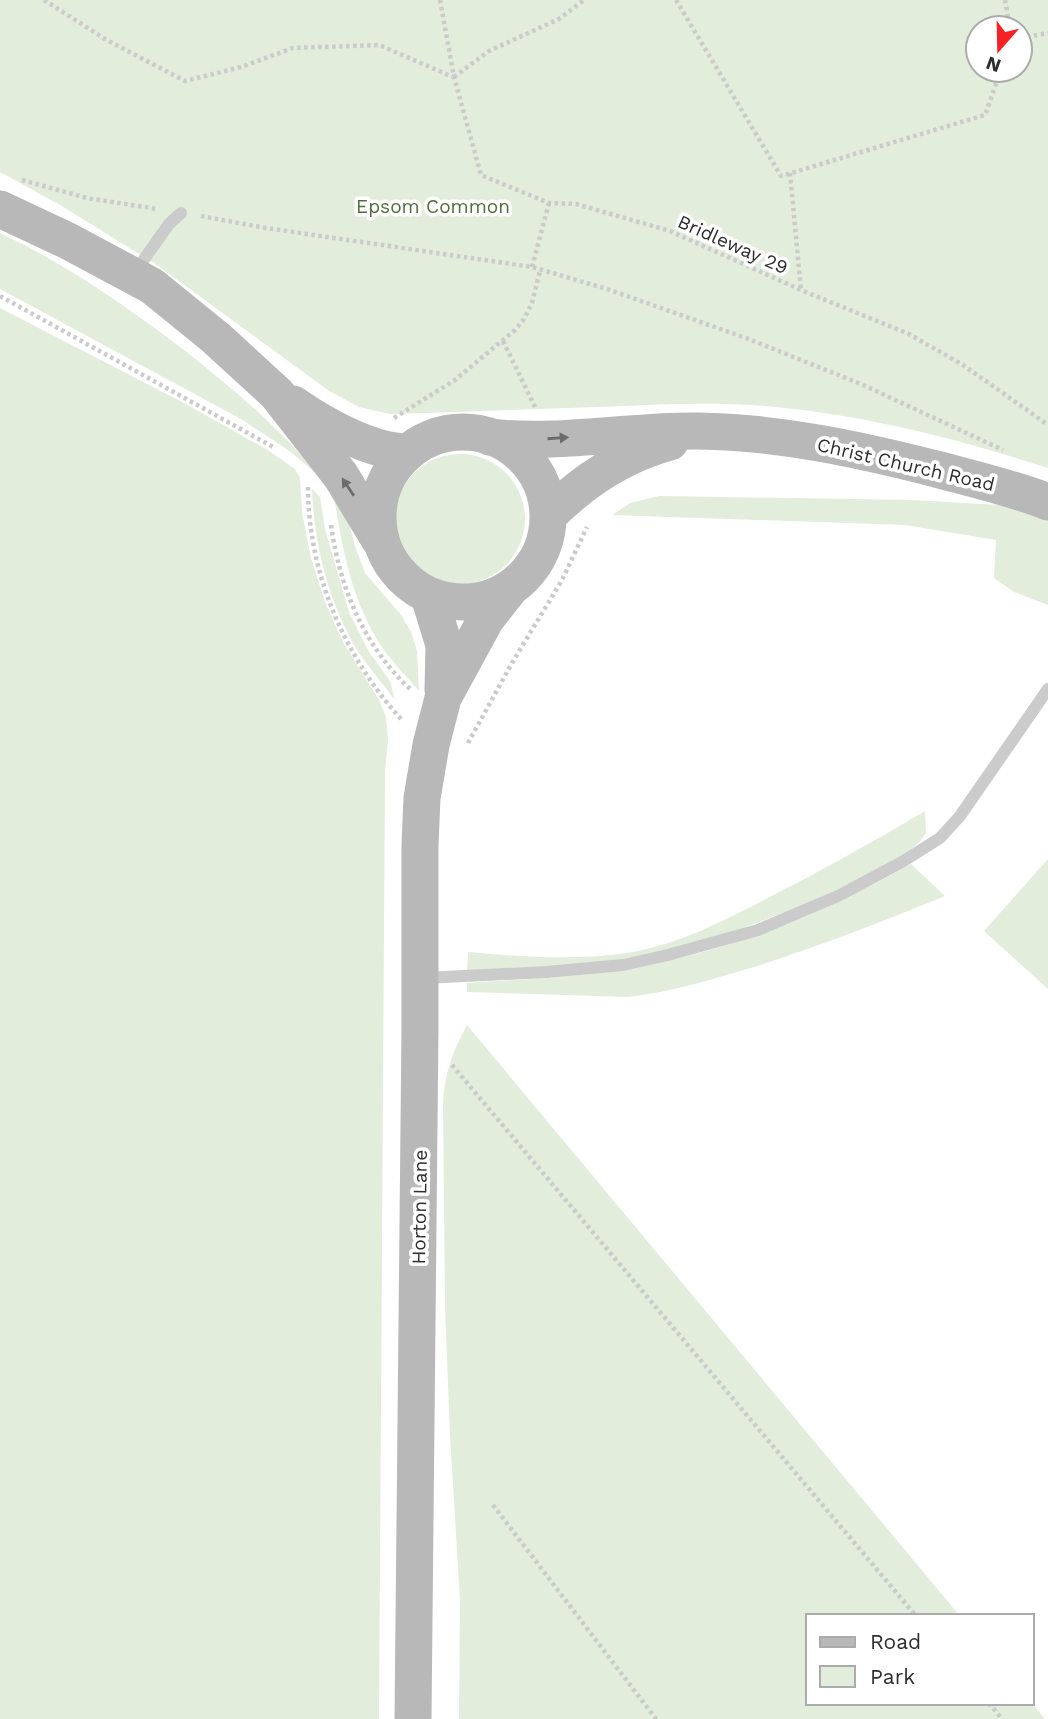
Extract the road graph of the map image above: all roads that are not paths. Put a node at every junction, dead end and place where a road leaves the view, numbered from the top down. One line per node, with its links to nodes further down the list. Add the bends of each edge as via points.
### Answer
1 (6, 193): 3 (main road, via 68,241)
2 (181, 213): 3 (lane)
3 (132, 276): 4 (main road, via 152,286 216,338)
4 (277, 394): 7 (main road, via 358,439); 10 (main road, one-way to 4, via 341,476)
5 (762, 436): 6 (main road, Christ Church Road, one-way to 5, via 531,440 689,431); 8 (main road, Christ Church Road, via 889,457); 9 (main road, Christ Church Road, via 691,438 639,452 590,480)
6 (490, 437): 7 (main road, via 448,433); 9 (main road, via 512,448 530,465 543,487)
7 (408, 452): 10 (main road, via 390,472 381,493 378,520)
8 (1048, 502)
9 (549, 516): 11 (main road, via 538,558)
10 (383, 546): 12 (main road, via 401,576)
11 (508, 590): 12 (main road, via 471,602); 14 (main road, Horton Lane, via 486,619)
12 (429, 596): 14 (main road, Horton Lane, via 444,645)
13 (1048, 689): 15 (lane, via 940,838 840,895 758,930 623,965)
14 (443, 698): 15 (main road, Horton Lane, via 420,822)
15 (420, 978): 16 (main road, Horton Lane)
16 (413, 1719)

